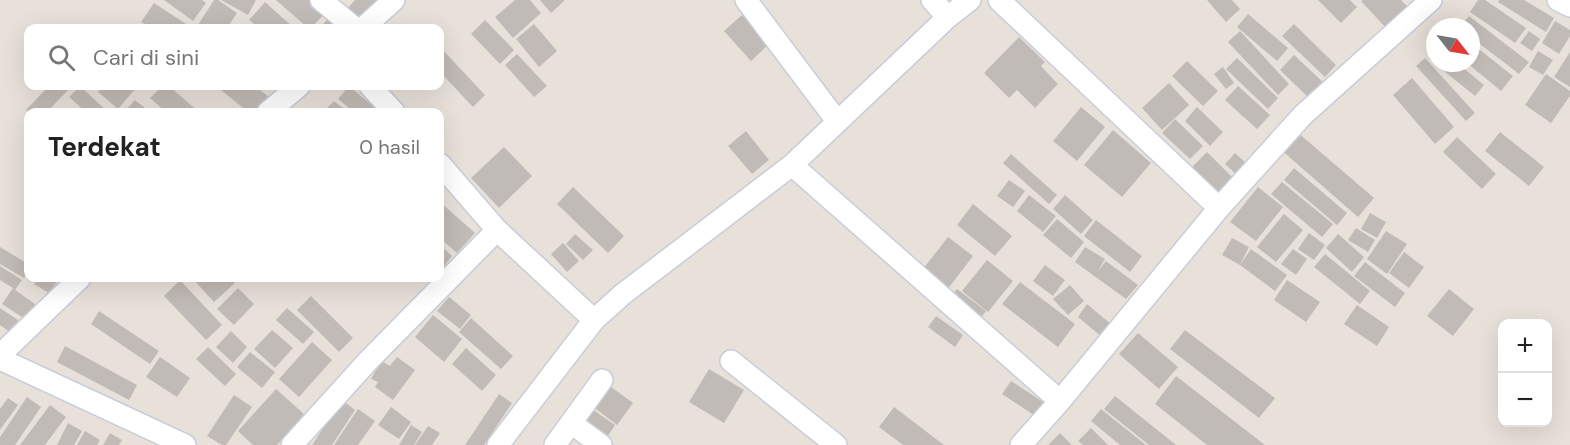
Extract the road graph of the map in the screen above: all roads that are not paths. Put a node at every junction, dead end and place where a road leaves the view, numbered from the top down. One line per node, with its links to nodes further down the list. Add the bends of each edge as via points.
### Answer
1 (321, 0): 11 (street)
2 (394, 0): 12 (street)
3 (746, 0): 17 (street)
4 (932, 0): 10 (street)
5 (970, 0): 10 (street)
6 (999, 0): 20 (street)
7 (1431, 0): 20 (street, via 1303,115)
8 (1558, 0): 9 (street)
9 (1570, 6)
10 (948, 17): 17 (street)
11 (350, 24)
12 (367, 24)
13 (294, 90): 15 (street)
14 (374, 90): 16 (street)
15 (273, 108)
16 (390, 108)
17 (837, 122): 18 (street)
18 (792, 165): 23 (street, via 622,294); 27 (street)
19 (444, 169): 21 (street)
20 (1219, 208): 27 (street)
21 (497, 230): 23 (street); 30 (street)
22 (76, 282): 24 (street)
23 (594, 320): 31 (street)
24 (0, 357): 29 (street)
25 (731, 361): 34 (street)
26 (602, 380): 28 (street)
27 (1060, 401): 35 (street)
28 (571, 423): 32 (street); 33 (street)
29 (185, 445)
30 (292, 445)
31 (498, 445)
32 (555, 445)
33 (601, 445)
34 (836, 445)
35 (1021, 445)

